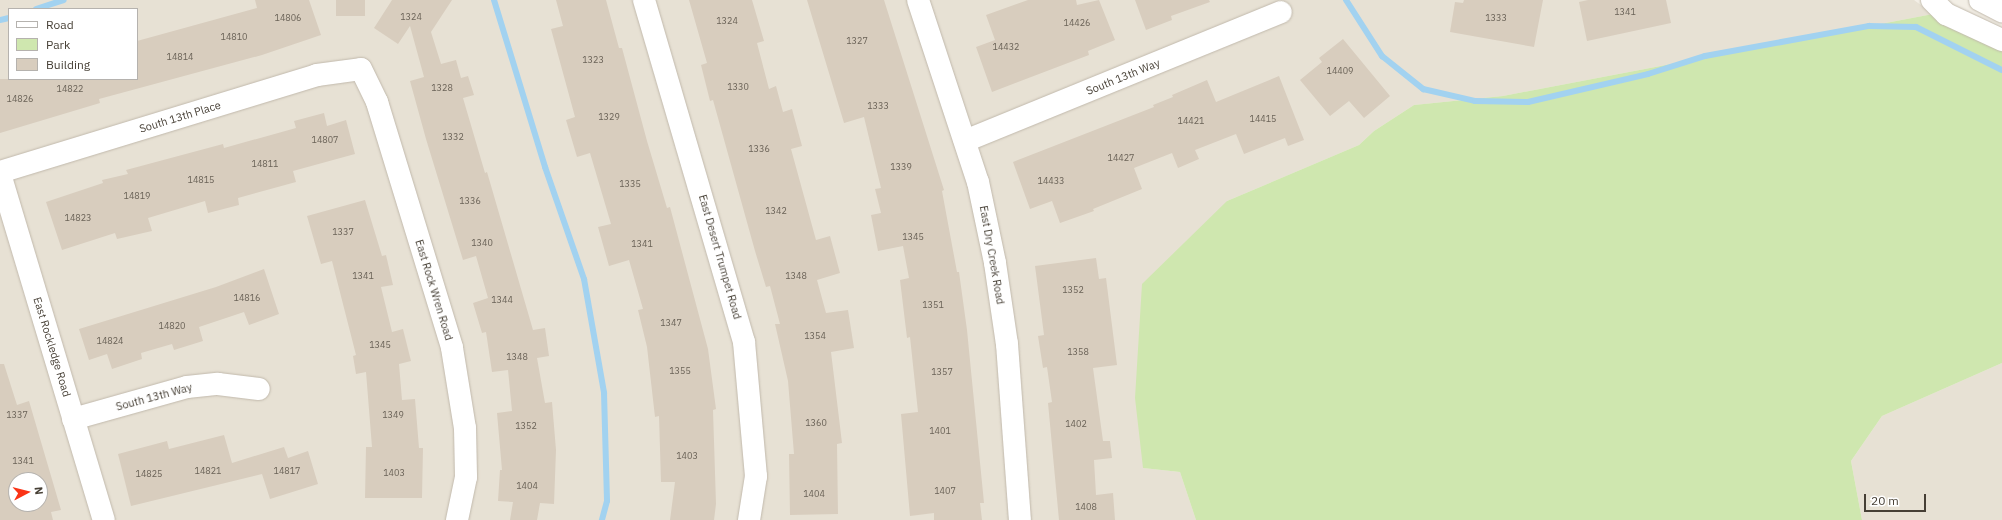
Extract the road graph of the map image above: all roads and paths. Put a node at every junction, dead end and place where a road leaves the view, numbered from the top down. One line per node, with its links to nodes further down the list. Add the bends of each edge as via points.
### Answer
1 (644, 0): 15 (street, East Desert Trumpet Road, via 744,342 756,476)
2 (918, 0): 9 (street, East Dry Creek Road)
3 (1932, 0): 7 (street, via 1946,14)
4 (1980, 0): 5 (street)
5 (2002, 11)
6 (1281, 12): 9 (street, South 13th Way)
7 (2002, 40)
8 (360, 69): 10 (street, South 13th Place, via 317,75); 14 (street, East Rock Wren Road, via 377,102 452,348 465,428 466,476)
9 (965, 142): 16 (street, East Dry Creek Road, via 978,182 1007,344)
10 (0, 173): 12 (street, East Rockledge Road)
11 (259, 388): 12 (street, South 13th Way, via 218,384 187,387)
12 (73, 419): 13 (street, East Rockledge Road)
13 (104, 520)
14 (456, 520)
15 (749, 520)
16 (1020, 520)

